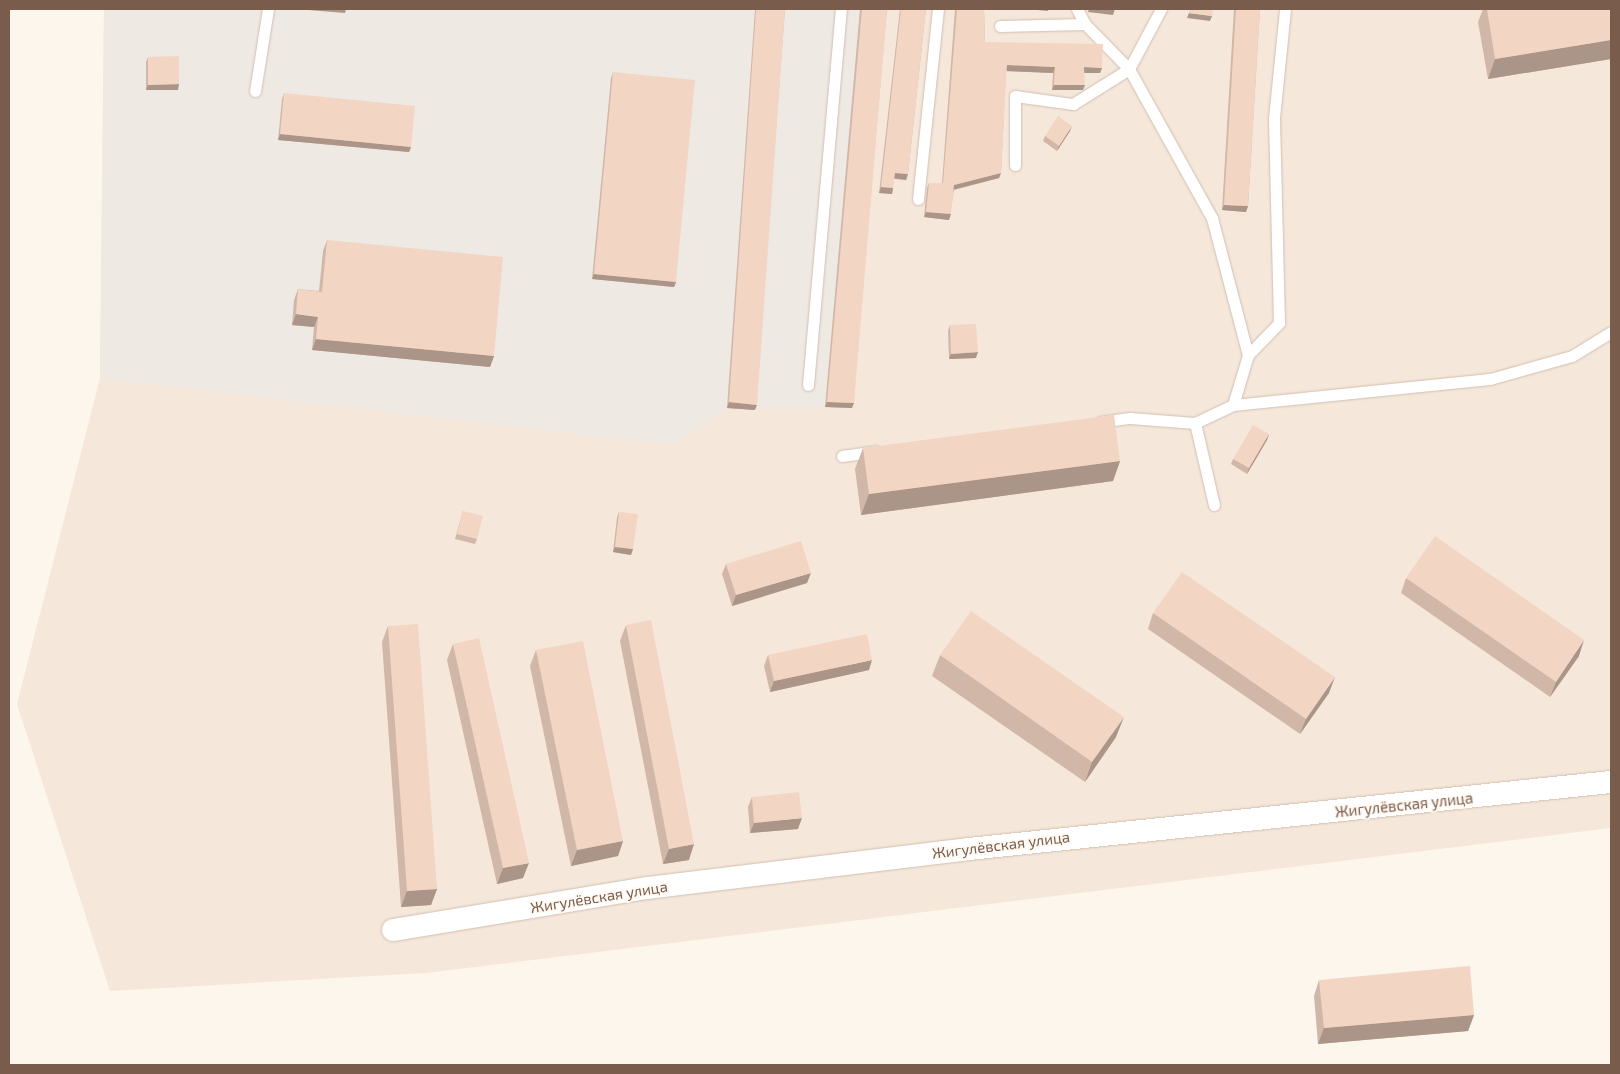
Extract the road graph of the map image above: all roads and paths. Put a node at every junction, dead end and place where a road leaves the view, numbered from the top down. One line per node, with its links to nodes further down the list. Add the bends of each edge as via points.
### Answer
1 (268, 9): 10 (lane)
2 (841, 9): 15 (lane)
3 (938, 9): 12 (lane)
4 (1078, 9): 7 (lane)
5 (1162, 9): 9 (lane)
6 (1285, 9): 14 (lane, via 1274,118 1279,323)
7 (1085, 24): 8 (lane); 9 (lane)
8 (1000, 26)
9 (1128, 69): 11 (lane, via 1073,104 1015,96); 14 (lane, via 1212,218)
10 (255, 91)
11 (1015, 165)
12 (918, 199)
13 (1611, 332): 16 (lane, via 1572,356 1490,379)
14 (1248, 355): 16 (lane)
15 (808, 385)
16 (1233, 405): 18 (lane)
17 (1090, 423): 18 (lane, via 1130,418)
18 (1195, 423): 21 (lane)
19 (892, 449): 20 (lane)
20 (842, 456)
21 (1214, 505)
22 (1611, 782): 23 (street, Жигулёвская улица, via 969,848 647,888)
23 (393, 930)

